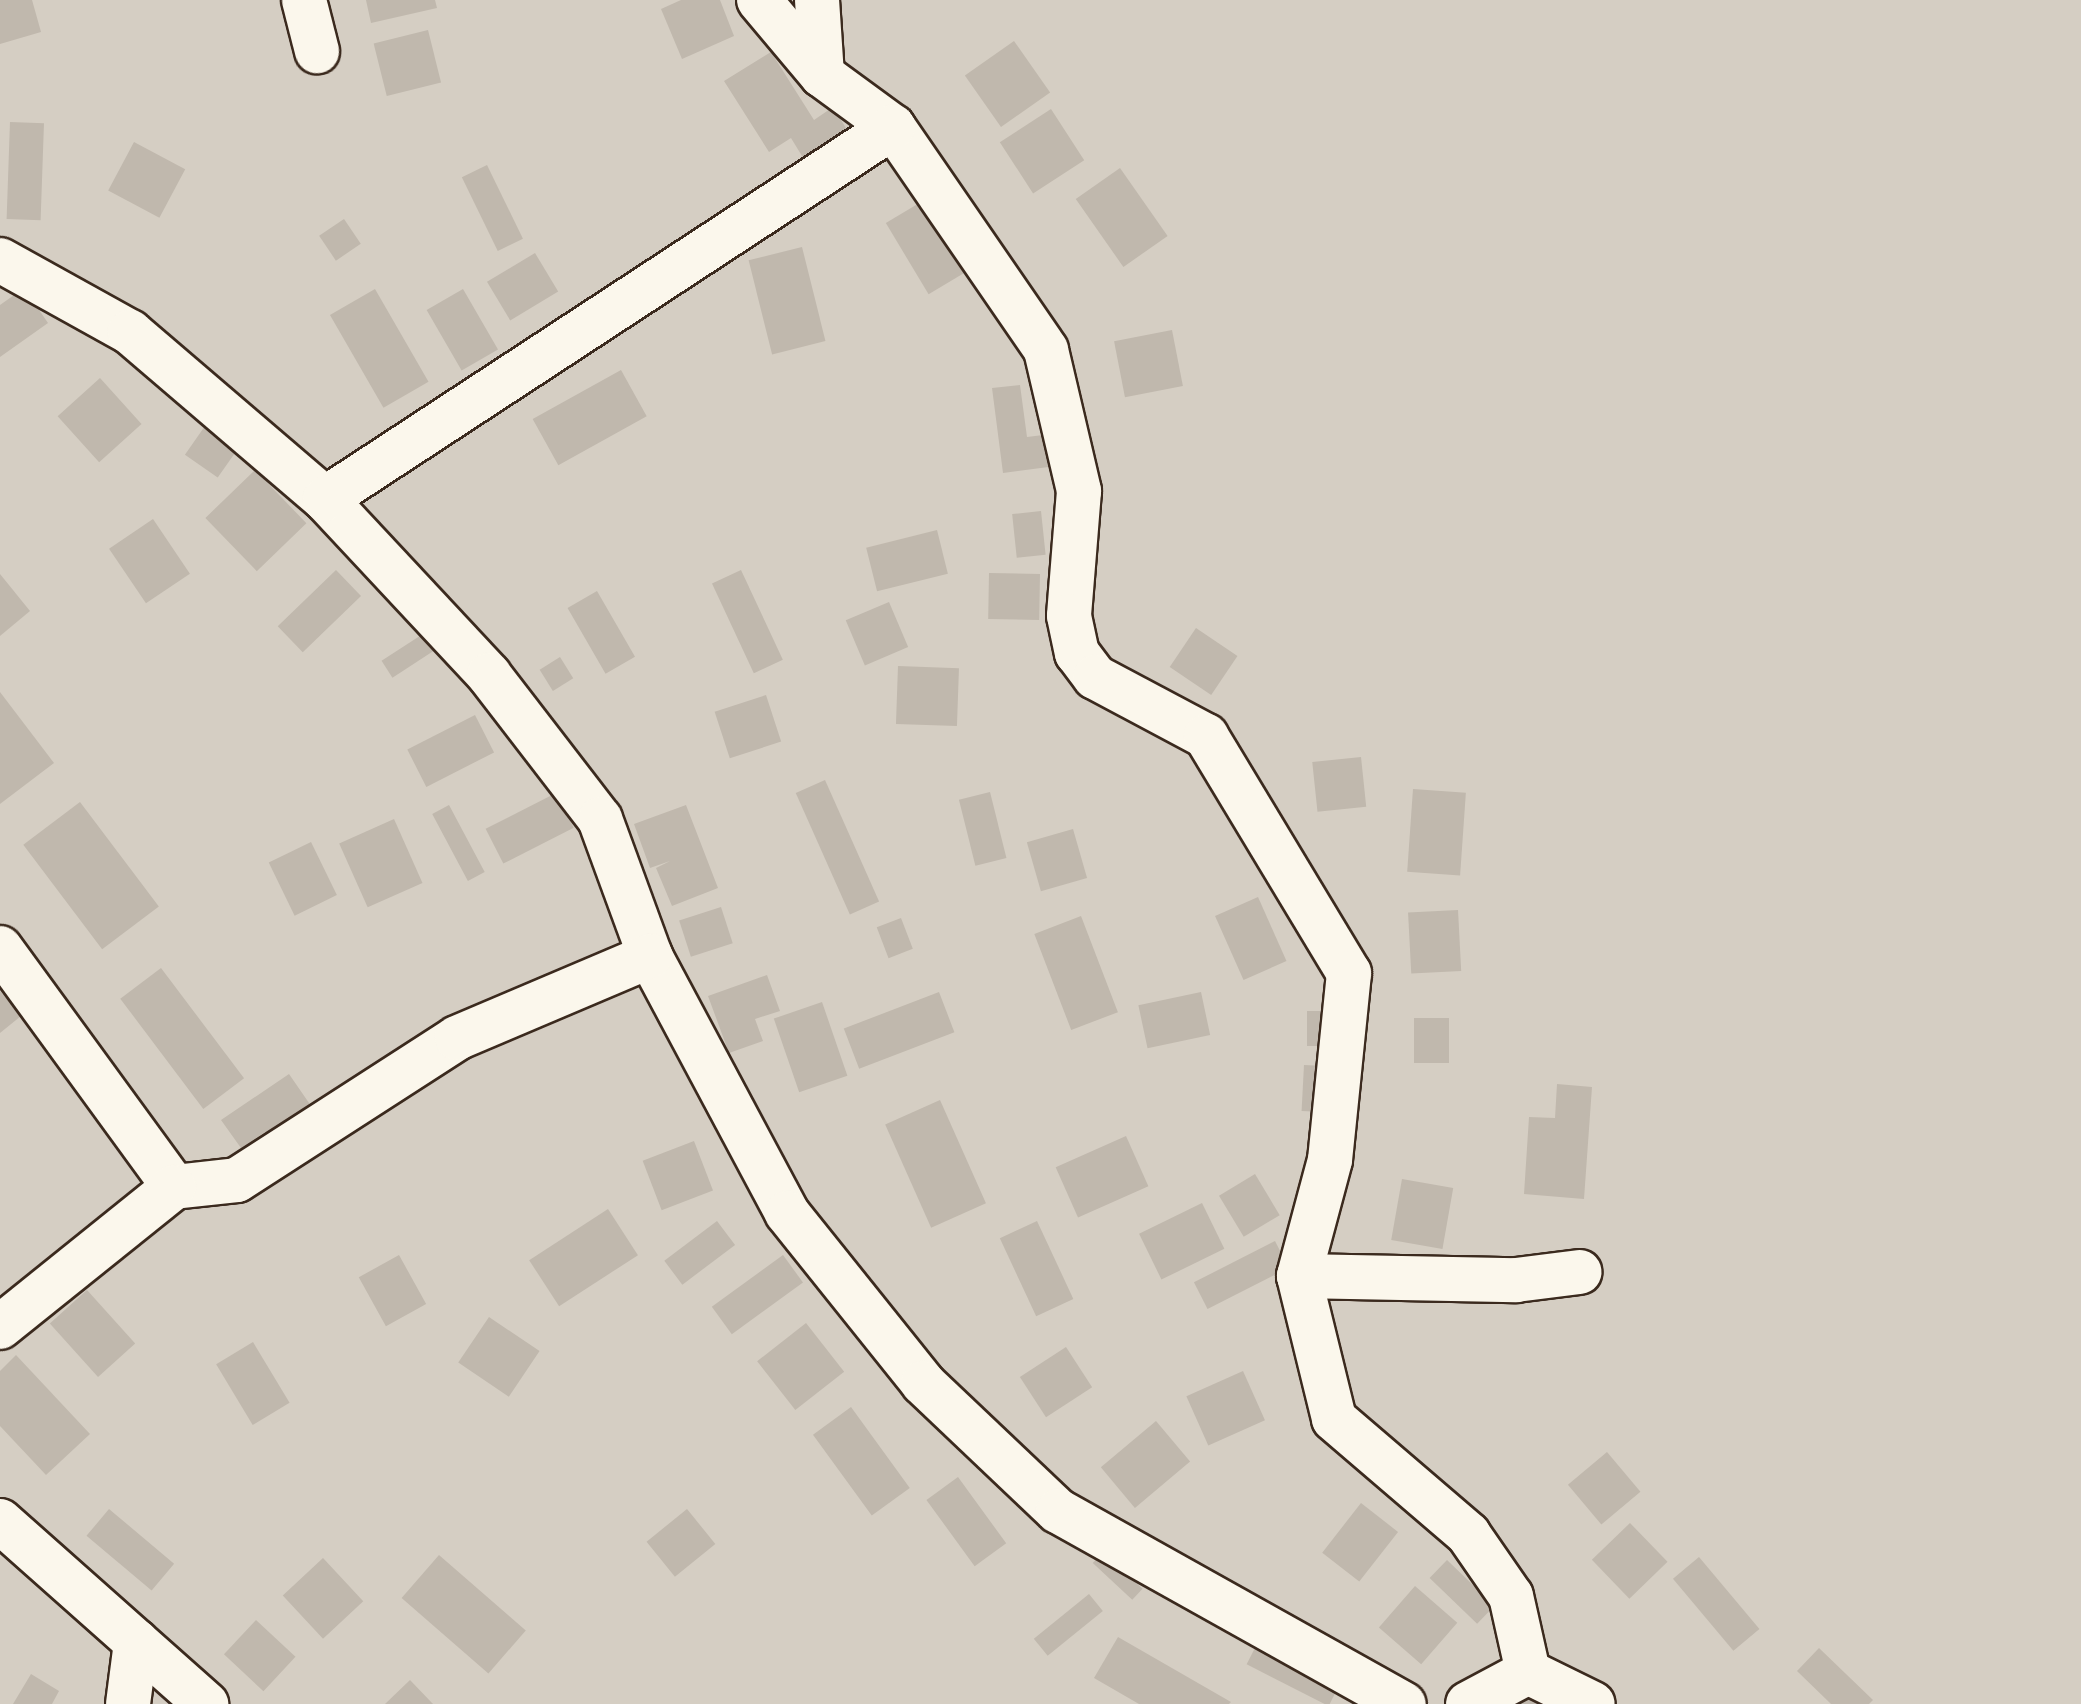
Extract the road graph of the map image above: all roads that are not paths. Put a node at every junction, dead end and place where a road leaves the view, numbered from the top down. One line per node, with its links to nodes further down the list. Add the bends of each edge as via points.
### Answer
1 (304, 0): 4 (street)
2 (759, 0): 5 (street)
3 (817, 0): 5 (street)
4 (317, 51)
5 (822, 75): 6 (street)
6 (893, 127): 8 (street); 13 (street, via 1046,350 1079,491 1069,616 1077,653 1095,677 1206,736 1349,973 1330,1160)
7 (0, 260): 8 (street, via 130,332)
8 (325, 499): 10 (street, via 489,675 600,819)
9 (0, 948): 11 (street)
10 (650, 956): 11 (street, via 457,1038 237,1180); 20 (street, via 787,1213 923,1383 1058,1511)
11 (174, 1187): 14 (street)
12 (1579, 1272): 13 (street, via 1516,1280)
13 (1299, 1276): 17 (street, via 1334,1419 1468,1534 1511,1596)
14 (0, 1327)
15 (0, 1521): 16 (street)
16 (136, 1642): 18 (street); 19 (street)
17 (1528, 1672): 21 (street); 22 (street)
18 (128, 1704)
19 (206, 1704)
20 (1404, 1704)
21 (1468, 1704)
22 (1593, 1704)

